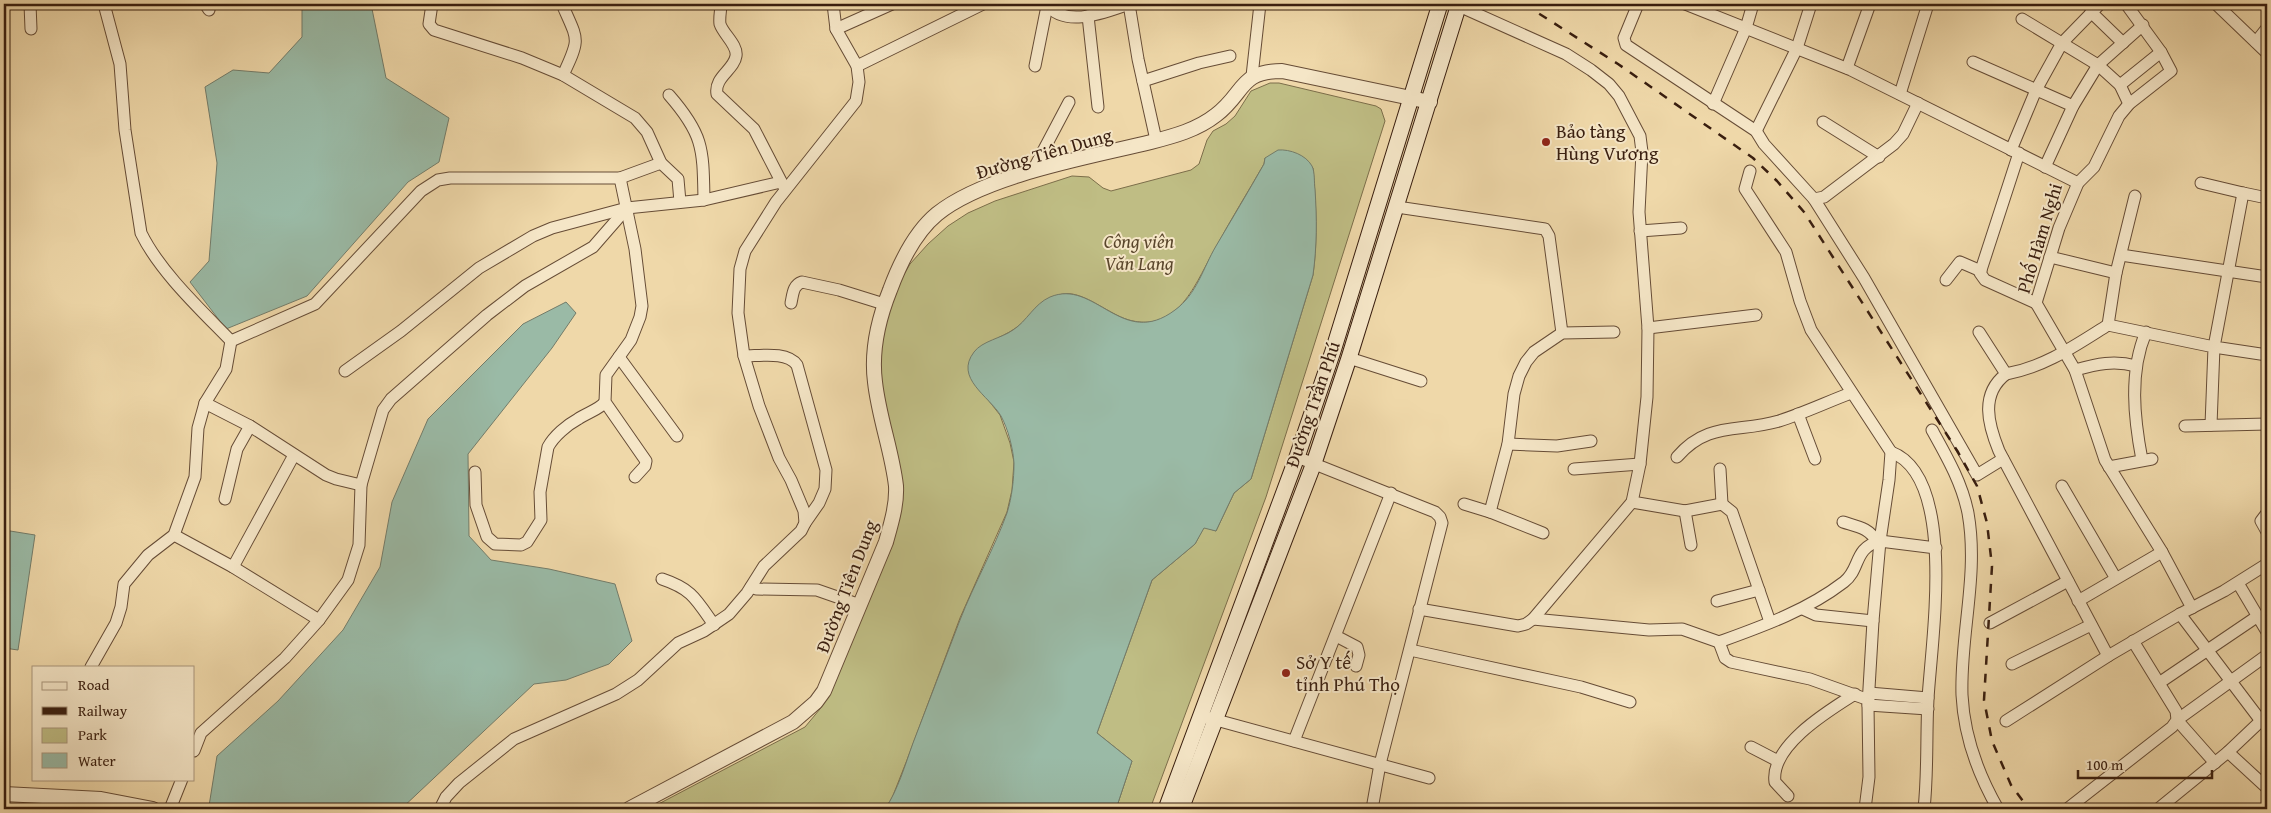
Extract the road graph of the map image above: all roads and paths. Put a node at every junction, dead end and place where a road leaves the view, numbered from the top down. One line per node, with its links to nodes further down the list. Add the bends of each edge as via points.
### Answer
1 (30, 4): 30 (street)
2 (104, 4): 99 (street, via 120,64 125,130 141,233 148,247 177,282)
3 (432, 4): 44 (street, via 429,24 434,30 522,58)
4 (562, 4): 44 (street, via 577,38)
5 (721, 4): 71 (street, via 721,27 737,52 736,59 718,84 717,94 750,123)
6 (833, 4): 31 (street)
7 (892, 4): 31 (street)
8 (984, 4): 41 (street)
9 (1129, 4): 25 (street); 46 (street)
10 (1260, 4): 45 (street)
11 (1440, 4): 51 (main road, Đường Trần Phú)
12 (1638, 4): 55 (street, via 1624,42)
13 (1685, 4): 23 (street, Phố Hàm Nghi)
14 (1753, 4): 28 (street)
15 (1811, 4): 35 (street)
16 (1870, 4): 43 (street)
17 (1928, 4): 49 (street)
18 (2100, 4): 24 (street)
19 (2126, 4): 27 (street)
20 (2216, 4): 32 (street)
21 (1046, 5): 25 (street, via 1068,16); 42 (street)
22 (1459, 5): 53 (main road, Đường Trần Phú); 81 (street, via 1566,54 1609,84 1620,96 1640,136)
23 (1708, 8): 28 (street, Phố Hàm Nghi)
24 (2091, 12): 33 (street); 34 (street)
25 (1088, 16): 58 (street)
26 (2022, 19): 33 (street)
27 (2143, 25): 34 (street); 36 (street)
28 (1746, 28): 35 (street, Phố Hàm Nghi); 55 (street)
29 (2267, 28): 32 (street)
30 (31, 29)
31 (836, 29): 41 (street)
32 (2256, 42): 37 (street)
33 (2062, 43): 40 (street); 48 (street)
34 (2123, 43): 40 (street)
35 (1797, 48): 43 (street, Phố Hàm Nghi); 60 (street)
36 (2161, 52): 47 (street); 56 (street, via 2171,69 2169,74)
37 (2267, 52)
38 (1230, 56): 46 (street)
39 (1973, 62): 48 (street)
40 (2098, 65): 47 (street); 57 (street)
41 (857, 66): 71 (street, via 856,101)
42 (1035, 66)
43 (1847, 68): 49 (street, Phố Hàm Nghi)
44 (563, 75): 64 (street, via 635,118 643,126)
45 (1252, 76): 51 (street, via 1282,71); 61 (street, Đường Tiên Dung, via 1217,114 1188,131)
46 (1143, 81): 61 (street)
47 (2120, 85): 56 (street)
48 (2036, 90): 57 (street); 62 (street)
49 (1900, 94): 54 (street, Phố Hàm Nghi)
50 (669, 95): 76 (street, via 683,111 700,141)
51 (1411, 98): 53 (street); 125 (main road, Đường Trần Phú)
52 (1069, 102): 67 (street)
53 (1430, 102): 78 (main road, Đường Trần Phú)
54 (1918, 103): 62 (street, Phố Hàm Nghi); 63 (street, via 1899,140)
55 (1713, 104): 60 (street)
56 (2129, 104): 69 (street, via 2114,123 2092,170)
57 (2073, 106): 65 (street)
58 (1098, 107)
59 (1822, 122): 63 (street)
60 (1756, 131): 75 (street)
61 (1156, 140): 67 (street, Đường Tiên Dung)
62 (2015, 152): 65 (street, Phố Hàm Nghi); 85 (street)
63 (1879, 157): 75 (street, via 1824,197)
64 (661, 163): 68 (street); 77 (street, via 678,179)
65 (2046, 167): 69 (street, Phố Hàm Nghi)
66 (1750, 171): 111 (street, via 1745,189 1783,245 1810,330)
67 (1032, 172): 91 (street, Đường Tiên Dung, via 980,190 938,214 907,251)
68 (620, 178): 79 (street); 99 (street, via 438,180 422,191 315,304)
69 (2078, 183): 83 (street, Phố Hàm Nghi)
70 (2201, 183): 72 (street)
71 (783, 186): 76 (street); 103 (street, via 741,262 738,313)
72 (2242, 194): 74 (street); 84 (street)
73 (2135, 196): 82 (street)
74 (2267, 198)
75 (1814, 199): 128 (street, via 1864,278 1977,475)
76 (704, 200): 77 (street)
77 (680, 202): 79 (street)
78 (1397, 207): 98 (street, via 1545,229 1549,236); 105 (main road, Đường Trần Phú)
79 (628, 208): 104 (street, via 642,306 631,340); 108 (street, via 552,228 521,242 478,268 402,331); 136 (street, via 593,247 525,286 391,399 383,410)
80 (1681, 228): 81 (street)
81 (1640, 231): 94 (street)
82 (2121, 255): 84 (street); 86 (street)
83 (2050, 257): 86 (street); 90 (street, Phố Hàm Nghi)
84 (2230, 270): 87 (street); 100 (street)
85 (1981, 271): 88 (street, via 1960,262); 90 (street, via 1984,280)
86 (2116, 273): 93 (street)
87 (2267, 278)
88 (1946, 280)
89 (791, 303): 91 (street, via 794,289 802,282)
90 (2036, 303): 101 (street, Phố Hàm Nghi)
91 (884, 304): 165 (street, Đường Tiên Dung, via 873,360 880,417 896,488 886,542)
92 (1756, 315): 94 (street)
93 (2108, 325): 97 (street); 101 (street)
94 (1648, 328): 130 (street, via 1647,397)
95 (1614, 332): 98 (street)
96 (1979, 332): 109 (street)
97 (2146, 332): 100 (street); 106 (street)
98 (1562, 333): 122 (street, via 1534,352 1519,376 1512,401)
99 (231, 341): 113 (street, via 226,369)
100 (2214, 347): 102 (street); 116 (street)
101 (2064, 353): 107 (street, Phố Hàm Nghi); 109 (street, via 2035,367)
102 (2267, 355)
103 (744, 356): 147 (street, via 779,458 801,503); 147 (street, via 785,356 797,365 826,470 820,503)
104 (619, 357): 112 (street, via 604,378); 120 (street)
105 (1349, 358): 110 (street); 129 (main road, Đường Trần Phú)
106 (2136, 366): 107 (street, via 2107,362); 131 (street, via 2135,412 2147,459)
107 (2075, 370): 131 (street, Phố Hàm Nghi, via 2097,442)
108 (345, 371)
109 (2006, 374): 128 (street, via 1992,389 1989,400 1992,430)
110 (1421, 381)
111 (1851, 393): 114 (street); 123 (street)
112 (605, 402): 134 (street, via 576,419 551,441 540,492 541,520 527,542 515,546 494,544 487,537 476,505); 135 (street, via 646,461)
113 (205, 403): 117 (street); 150 (street, via 198,428 195,477)
114 (1798, 414): 126 (street, via 1767,424 1706,434 1694,440); 127 (street)
115 (2267, 424): 116 (street)
116 (2211, 425): 118 (street)
117 (250, 426): 124 (street); 139 (street, via 237,449)
118 (2185, 426)
119 (1932, 430): 221 (street, via 1960,485 1968,515 1972,581 1964,656 1963,709 1976,762)
120 (677, 436)
121 (1591, 441): 122 (street, via 1557,446)
122 (1508, 444): 144 (street)
123 (1891, 452): 151 (street); 153 (street, via 1909,464 1925,492)
124 (294, 455): 136 (street, via 336,479); 156 (street)
125 (1297, 457): 129 (street); 195 (main road, Đường Trần Phú)
126 (1677, 457)
127 (1815, 459)
128 (2003, 459): 159 (street)
129 (1314, 463): 138 (street); 195 (main road, Đường Trần Phú)
130 (1640, 464): 133 (street); 140 (street)
131 (2109, 466): 154 (street, Phố Hàm Nghi)
132 (1720, 468): 142 (street)
133 (1574, 470)
134 (475, 472)
135 (635, 477)
136 (361, 485): 172 (street, via 360,538 354,568)
137 (2062, 486): 157 (street)
138 (1390, 494): 167 (street, via 1435,512 1442,523); 179 (street)
139 (225, 499)
140 (1632, 502): 143 (street); 171 (street)
141 (1464, 504): 144 (street)
142 (1722, 504): 143 (street); 162 (street, via 1732,512)
143 (1685, 511): 152 (street)
144 (1490, 512): 149 (street)
145 (2267, 513): 148 (street, via 2261,521)
146 (1843, 522): 151 (street, via 1864,529)
147 (804, 523): 161 (street, via 801,531 764,566)
148 (2267, 532)
149 (1543, 533)
150 (174, 535): 156 (street); 187 (street, via 148,555 124,584 116,623)
151 (1878, 541): 153 (street); 168 (street, via 1863,550 1848,578); 173 (street)
152 (1691, 545)
153 (1936, 548): 194 (street)
154 (2162, 552): 157 (street); 166 (street, Phố Hàm Nghi)
155 (2267, 564): 160 (street)
156 (234, 567): 172 (street)
157 (2116, 577): 163 (street)
158 (662, 578): 176 (street, via 689,590)
159 (2068, 581): 163 (street); 175 (street)
160 (2238, 583): 166 (street); 170 (street)
161 (751, 587): 165 (street, via 817,590); 176 (street, via 736,608)
162 (1759, 590): 164 (street); 174 (street)
163 (2078, 601): 177 (street)
164 (1717, 602)
165 (860, 605): 215 (street, Đường Tiên Dung, via 827,684 816,702 804,713)
166 (2192, 608): 169 (street)
167 (1420, 609): 171 (street, via 1518,626); 182 (street)
168 (1803, 609): 173 (street, via 1816,615); 174 (street)
169 (2180, 614): 180 (street); 183 (street)
170 (2258, 616): 178 (street); 183 (street)
171 (1532, 619): 181 (street, via 1649,630 1682,629)
172 (319, 620): 199 (street, via 272,670)
173 (1873, 621): 192 (street)
174 (1770, 622): 181 (street)
175 (1990, 622)
176 (714, 625): 214 (street, via 678,643 638,680 616,694 514,739 459,784)
177 (2091, 625): 185 (street); 186 (street)
178 (2267, 632)
179 (1336, 636): 188 (street, via 1357,647); 200 (street)
180 (2133, 641): 185 (street); 190 (street)
181 (1719, 642): 191 (street, via 1725,658 1731,662 1810,679)
182 (1410, 650): 193 (street, via 1581,687); 206 (street)
183 (2207, 652): 189 (street); 190 (street)
184 (2267, 654): 189 (street)
185 (2108, 656): 198 (street)
186 (2012, 664)
187 (92, 666)
188 (1356, 666)
189 (2231, 682): 196 (street); 197 (street)
190 (2159, 683): 197 (street, via 2176,711)
191 (1855, 694): 192 (street); 204 (street, via 1809,726)
192 (1869, 700): 194 (street); 219 (street)
193 (1630, 702)
194 (1928, 703): 220 (street)
195 (1208, 717): 200 (street); 216 (main road, Đường Trần Phú); 217 (main road, Đường Trần Phú)
196 (2264, 718): 203 (street)
197 (2177, 720): 205 (street); 222 (street)
198 (2006, 721)
199 (198, 731): 201 (street)
200 (1294, 741): 206 (street)
201 (195, 746)
202 (1751, 747): 204 (street)
203 (2228, 752): 205 (street); 209 (street)
204 (1778, 761): 211 (street, via 1774,768 1775,782)
205 (2215, 763): 223 (street)
206 (1380, 764): 207 (street); 218 (street)
207 (1429, 778)
208 (182, 780): 213 (street)
209 (2267, 788)
210 (4, 794): 212 (street, via 101,799)
211 (1788, 796)
212 (153, 809)
213 (170, 809)
214 (440, 809)
215 (629, 809)
216 (1166, 809)
217 (1181, 809)
218 (1372, 809)
219 (1865, 809)
220 (1924, 809)
221 (1998, 809)
222 (2067, 809)
223 (2158, 809)

